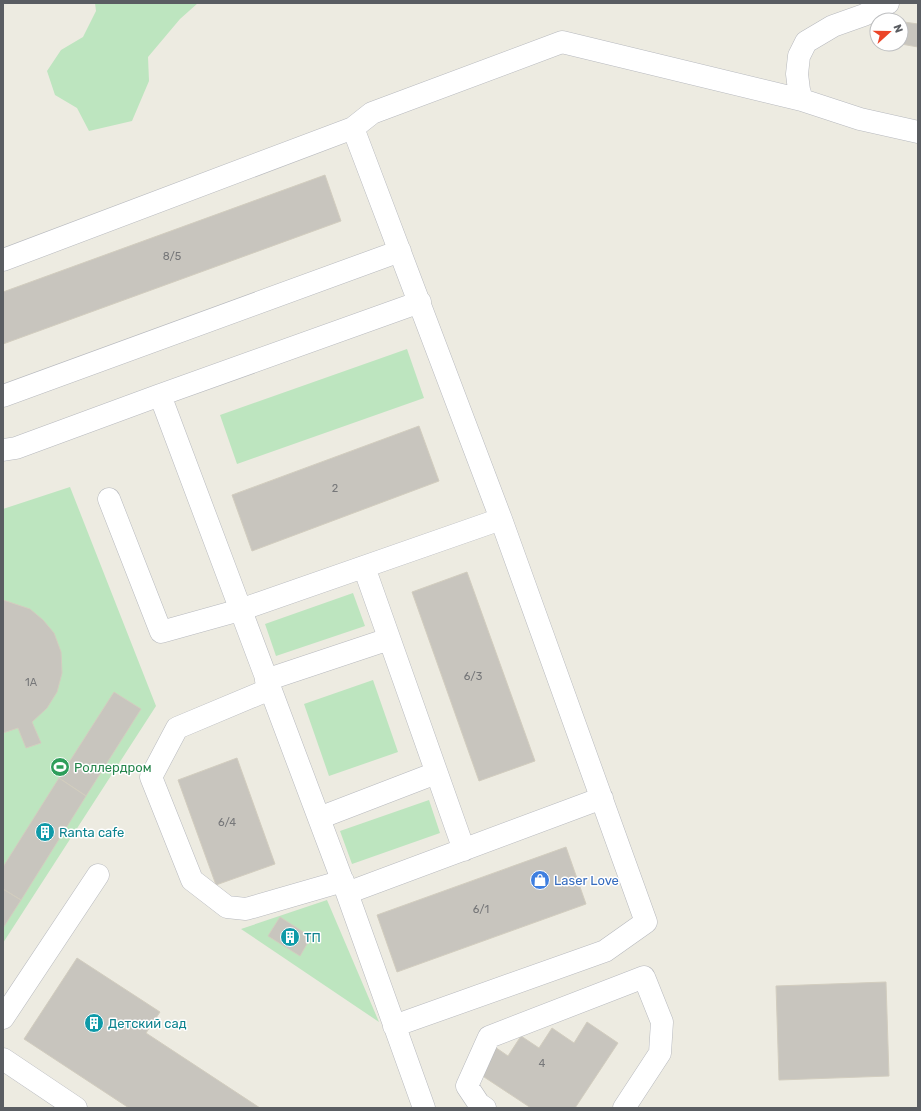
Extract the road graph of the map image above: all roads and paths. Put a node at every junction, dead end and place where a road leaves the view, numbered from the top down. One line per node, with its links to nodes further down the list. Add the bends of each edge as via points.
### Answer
1 (888, 3): 2 (street, via 833,26 806,42 799,56 797,74)
2 (802, 100): 3 (street, via 562,42 372,113); 4 (street, via 860,119)
3 (353, 128): 5 (street); 6 (street)
4 (918, 132)
5 (400, 251): 7 (street); 9 (street)
6 (3, 260)
7 (420, 302): 8 (street); 12 (street)
8 (160, 395): 10 (street, via 16,448); 14 (street)
9 (3, 396)
10 (3, 450)
11 (109, 499): 14 (street, via 161,632)
12 (500, 519): 13 (street); 18 (street)
13 (364, 567): 14 (street); 15 (street)
14 (240, 610): 16 (street)
15 (389, 639): 16 (street); 17 (street)
16 (268, 685): 19 (street); 22 (street, via 177,728 151,777 192,880 227,907 246,909)
17 (436, 773): 19 (street); 20 (street)
18 (602, 798): 20 (street); 24 (street, via 646,922 605,951)
19 (319, 818): 22 (street)
20 (464, 850): 22 (street)
21 (98, 875): 23 (street)
22 (345, 887): 24 (street)
23 (3, 1018)
24 (394, 1026): 27 (street)
25 (3, 1059): 26 (street)
26 (76, 1108)
27 (424, 1108)
28 (485, 1108): 29 (street, via 479,1104 467,1086 489,1037 644,977 662,1022 660,1053)
29 (624, 1108)

